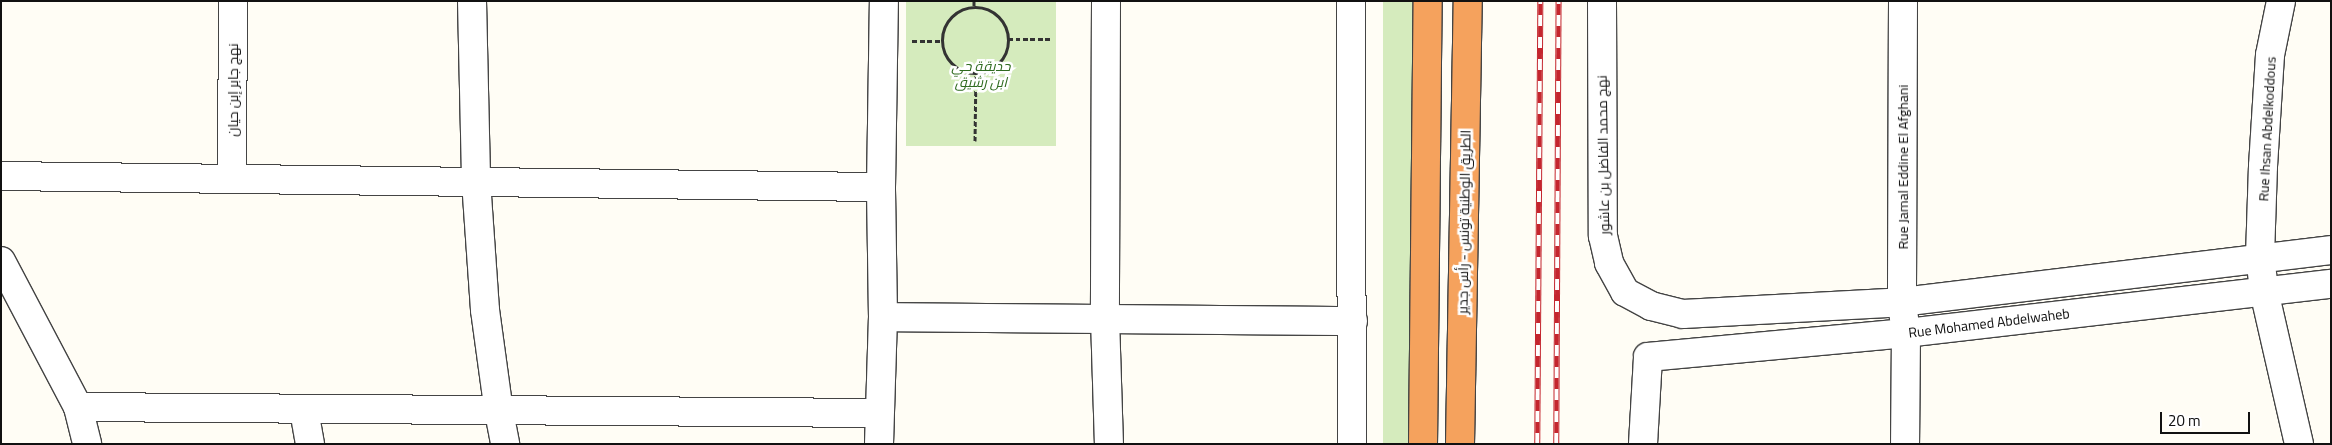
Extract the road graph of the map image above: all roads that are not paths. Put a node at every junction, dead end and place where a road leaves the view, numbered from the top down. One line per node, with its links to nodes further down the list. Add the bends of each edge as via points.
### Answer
1 (233, 1): 12 (street, نهج جابر إبن حيان)
2 (472, 1): 13 (street)
3 (884, 1): 14 (street)
4 (1106, 1): 22 (street)
5 (1352, 1): 23 (street)
6 (1428, 1): 35 (highway)
7 (1468, 1): 36 (highway, الطريق الوطنية تونس - رأس جدير)
8 (1602, 1): 20 (street, نهج محمد الفاضل بن عاشور, via 1603,236 1609,263 1624,292 1651,306 1683,314)
9 (1903, 1): 20 (street, Rue Jamal Eddine El Afghani)
10 (2282, 1): 16 (street, Rue Ihsan Abdelkoddous, via 2270,55)
11 (1, 176): 12 (street)
12 (232, 179): 13 (street)
13 (476, 181): 14 (street); 27 (street, via 485,310)
14 (881, 187): 21 (street)
15 (2331, 250): 16 (street, نهج محمد الفاضل بن عاشور)
16 (2260, 257): 19 (street, Rue Ihsan Abdelkoddous); 20 (street, نهج محمد الفاضل بن عاشور)
17 (1, 261): 25 (street)
18 (2331, 284): 19 (street, Rue Mohamed Abdelwaheb)
19 (2264, 290): 24 (street, Rue Mohamed Abdelwaheb); 39 (street, Rue Ihsan Abdelkoddous)
20 (1902, 302): 24 (street, Rue Jamal Eddine El Afghani)
21 (883, 317): 22 (street); 28 (street)
22 (1105, 318): 23 (street); 33 (street)
23 (1353, 321): 34 (street)
24 (1906, 333): 37 (street, Rue Mohamed Abdelwaheb, via 1648,357); 38 (street, Rue Jamal Eddine El Afghani)
25 (78, 407): 26 (street); 29 (street)
26 (304, 410): 27 (street); 30 (street)
27 (499, 412): 28 (street); 31 (street)
28 (878, 414): 32 (street)
29 (87, 444)
30 (310, 444)
31 (506, 444)
32 (879, 444)
33 (1109, 444)
34 (1352, 444)
35 (1423, 444)
36 (1460, 444)
37 (1643, 444)
38 (1904, 444)
39 (2299, 444)

